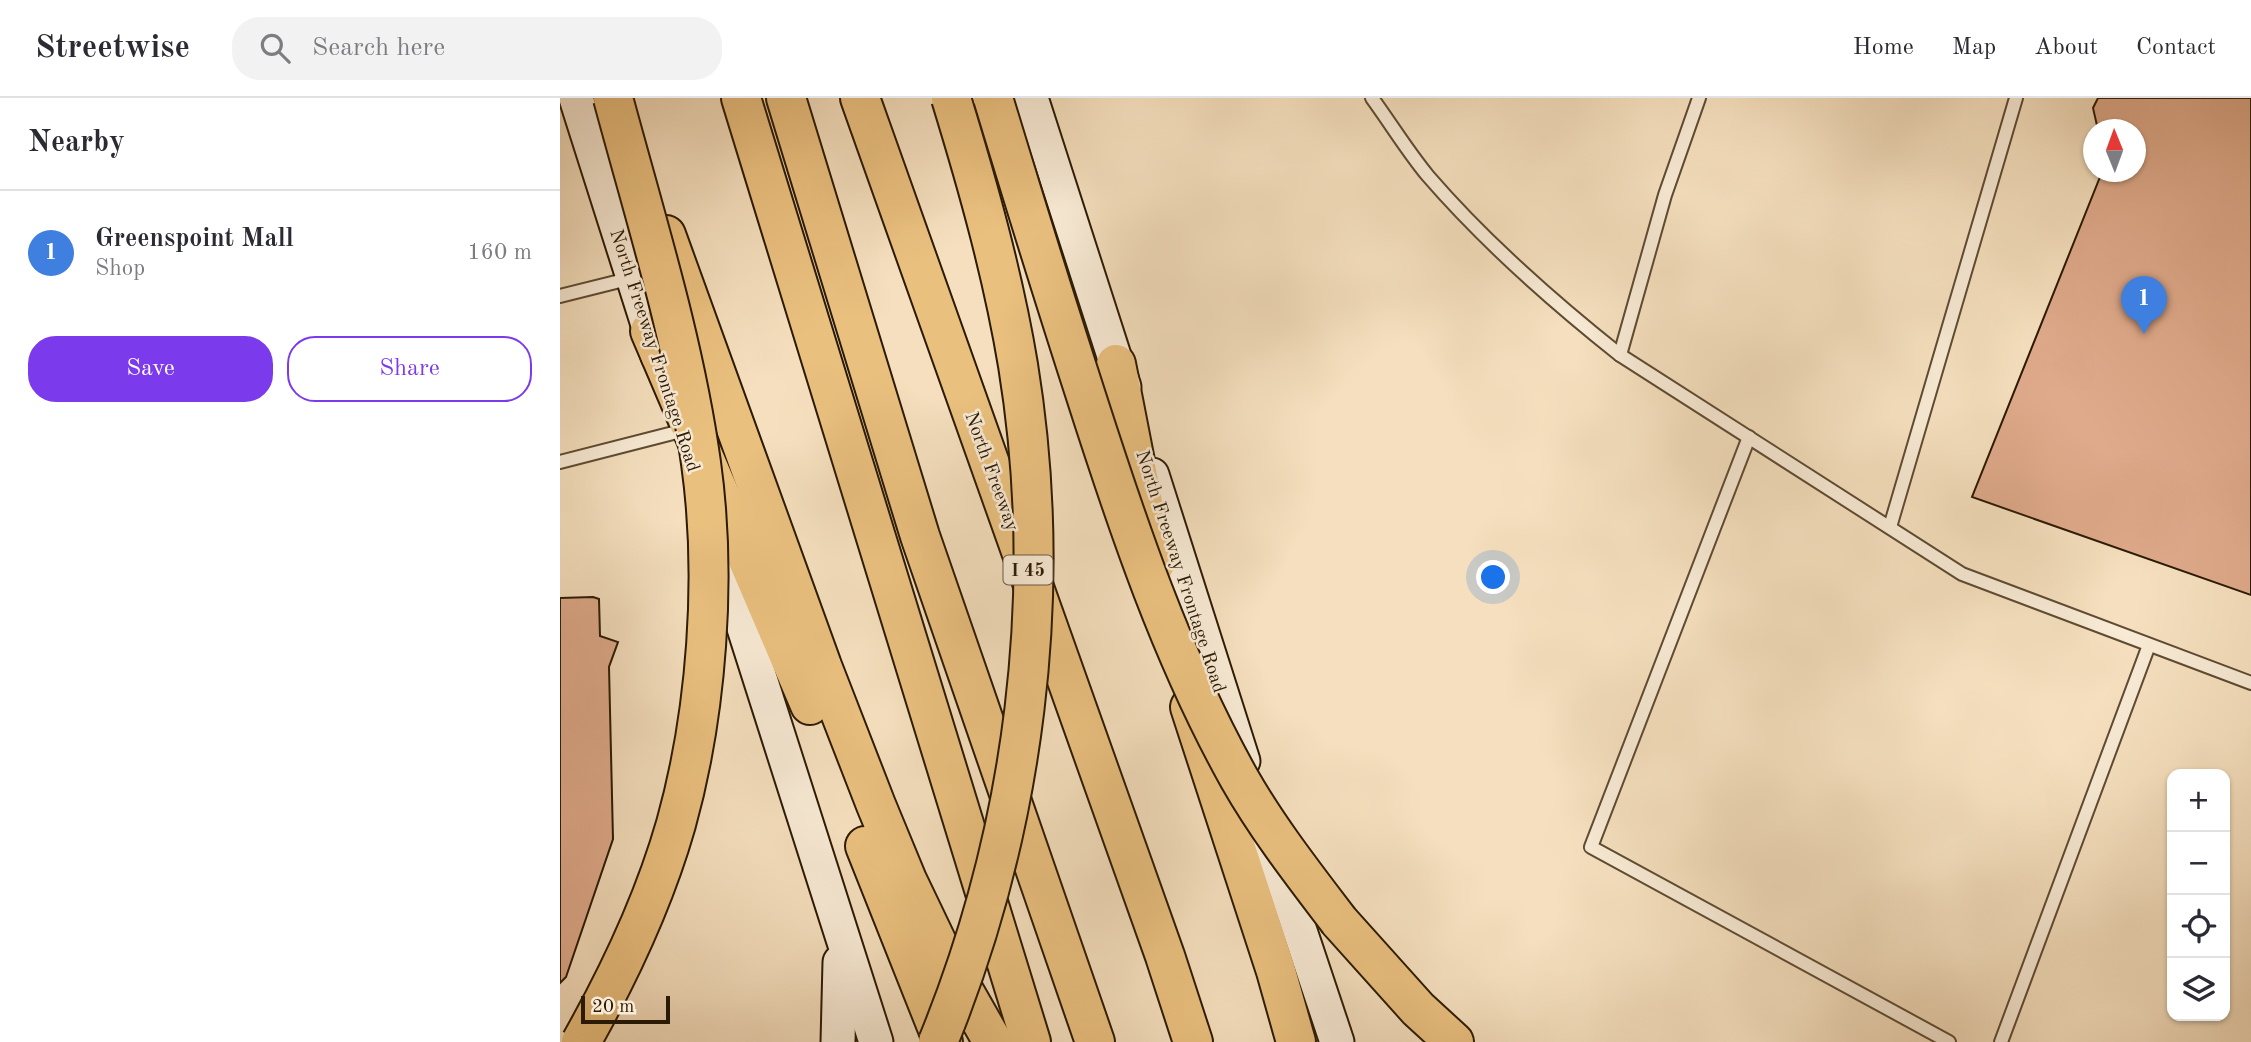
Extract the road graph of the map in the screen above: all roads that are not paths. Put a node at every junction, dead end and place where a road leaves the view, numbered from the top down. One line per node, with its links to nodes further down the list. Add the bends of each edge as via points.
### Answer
1 (576, 98): 12 (main road, North Freeway Frontage Road)
2 (615, 98): 24 (highway, bridge, via 675,331 699,449 709,556 697,726 676,824 643,919); 28 (highway, bridge, via 876,805 941,951)
3 (741, 98): 29 (highway)
4 (786, 98): 30 (highway, via 920,536)
5 (860, 98): 31 (highway, North Freeway / I 45)
6 (951, 98): 27 (highway, bridge, via 1010,319 1030,476 1033,593 1026,698 1011,795 974,941)
7 (993, 98): 34 (highway, bridge, via 1117,494 1205,713 1241,780 1339,921)
8 (1031, 98): 16 (main road, North Freeway Frontage Road)
9 (1372, 98): 15 (lane, via 1427,174 1466,216 1569,314)
10 (1699, 98): 15 (lane, via 1665,195)
11 (2016, 98): 20 (lane)
12 (633, 278): 13 (lane); 14 (main road, North Freeway Frontage Road)
13 (560, 296)
14 (650, 331): 17 (main road, North Freeway Frontage Road); 27 (highway, via 809,702)
15 (1620, 355): 18 (lane)
16 (1116, 364): 32 (highway, via 1171,648); 33 (main road, North Freeway Frontage Road)
17 (681, 431): 19 (lane); 23 (main road, North Freeway Frontage Road)
18 (1749, 437): 20 (lane); 35 (lane, via 1591,847)
19 (560, 462)
20 (1889, 527): 21 (lane, via 1962,574)
21 (2149, 645): 22 (lane); 36 (lane)
22 (2251, 683)
23 (835, 918): 25 (main road, via 841,974); 26 (main road, North Freeway Frontage Road)
24 (581, 1042)
25 (838, 1042)
26 (876, 1042)
27 (941, 1042)
28 (993, 1042)
29 (1031, 1042)
30 (1095, 1042)
31 (1193, 1042)
32 (1296, 1042)
33 (1337, 1042)
34 (1454, 1042)
35 (1949, 1042)
36 (2001, 1042)

